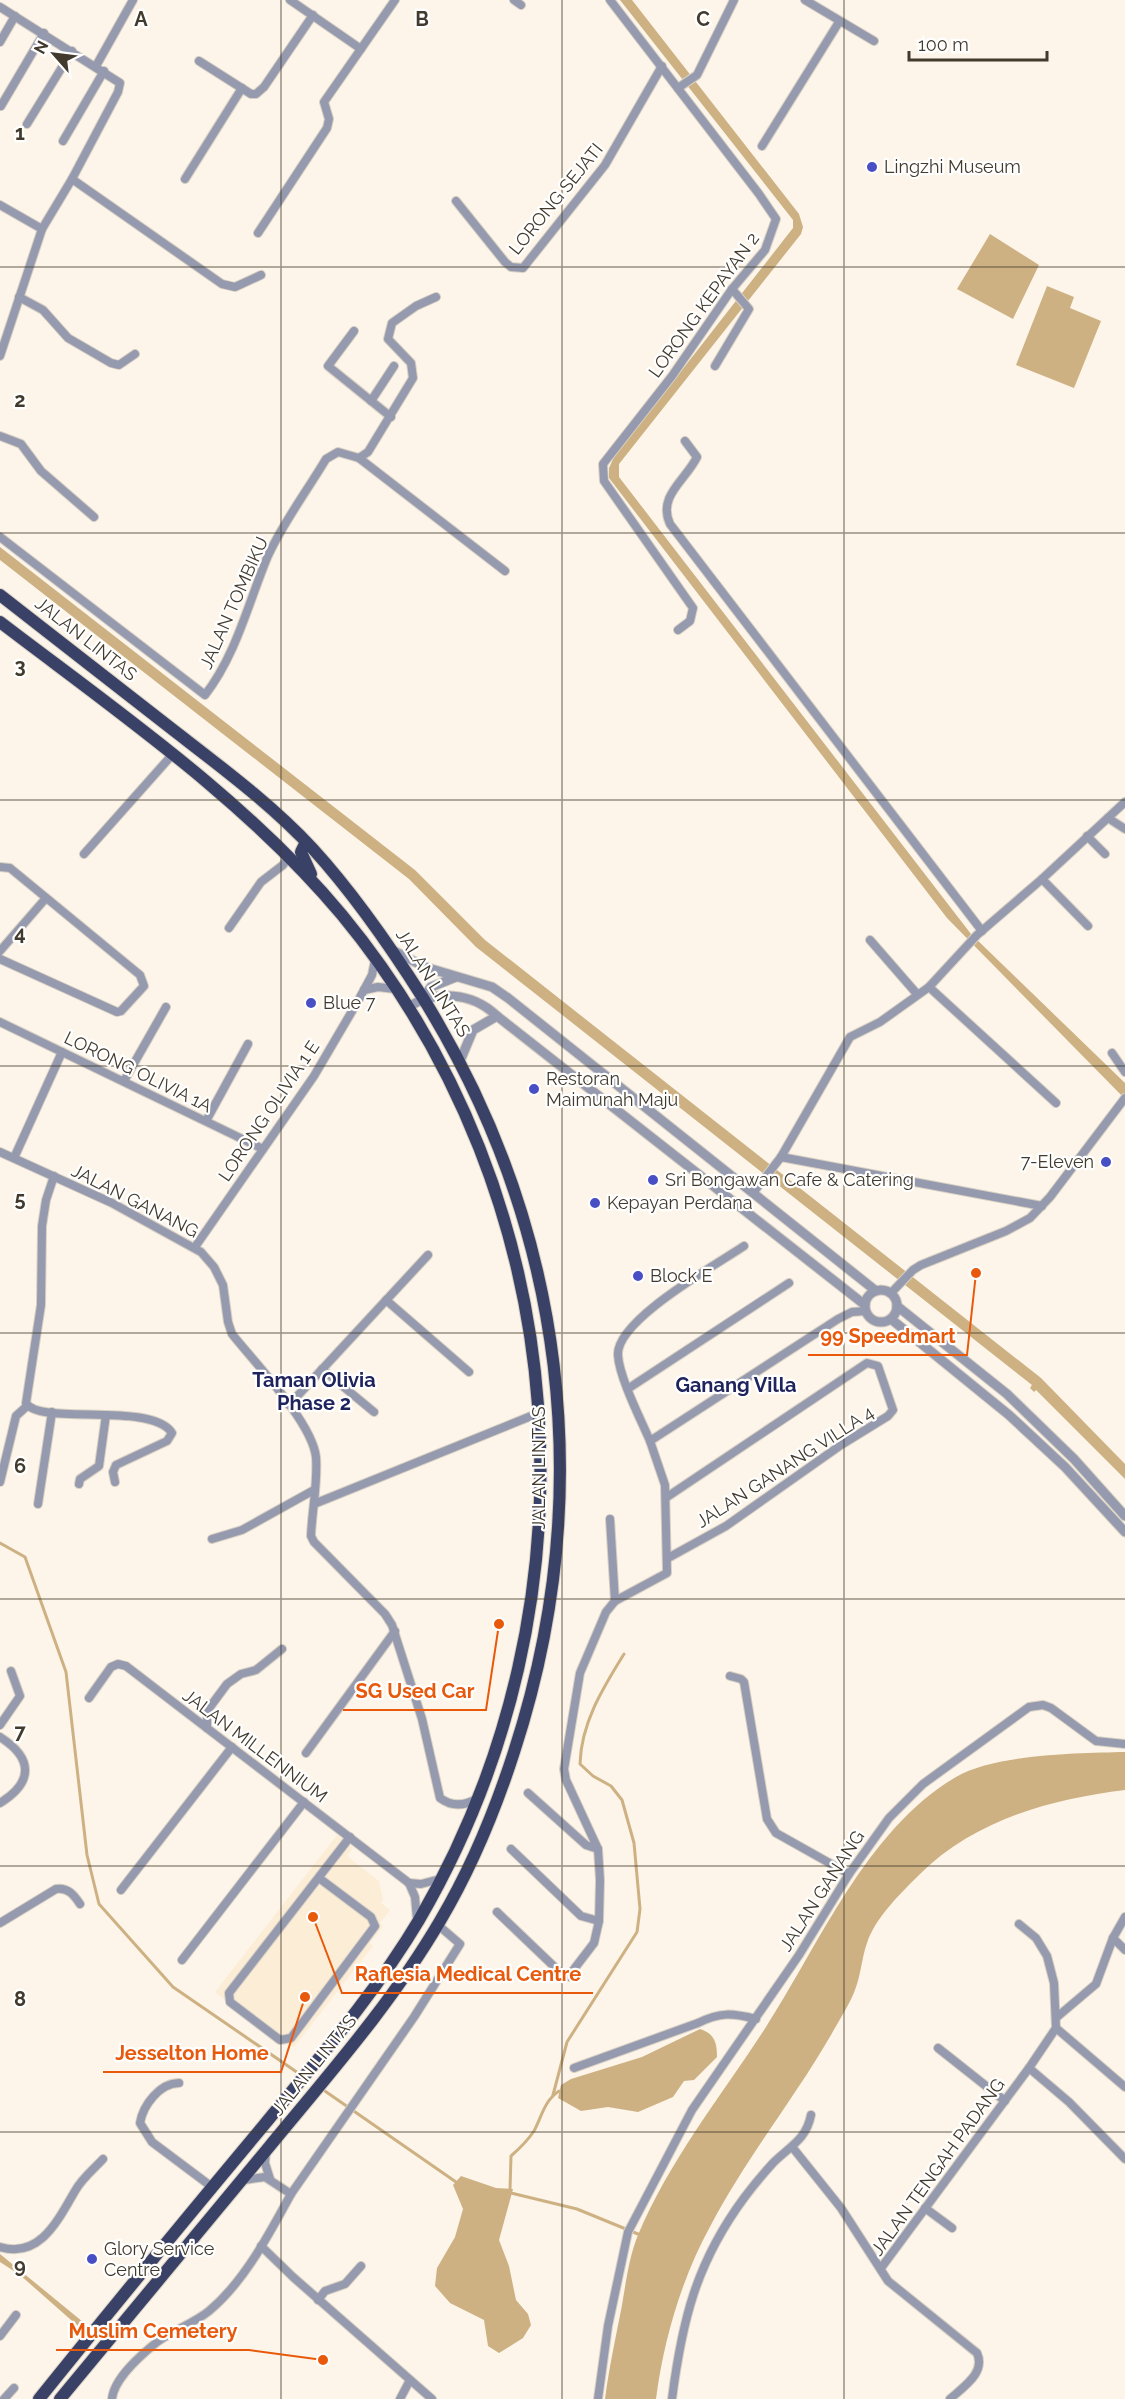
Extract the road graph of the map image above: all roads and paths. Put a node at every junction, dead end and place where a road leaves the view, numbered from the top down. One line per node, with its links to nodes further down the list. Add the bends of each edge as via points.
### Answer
1 (133, 0): 18 (street)
2 (290, 0): 7 (street)
3 (395, 0): 15 (street)
4 (610, 0): 19 (street, LORONG KEPAYAN 2)
5 (734, 0): 21 (street, via 697,75)
6 (806, 0): 11 (street)
7 (300, 3): 9 (street)
8 (0, 7): 10 (street)
9 (313, 15): 15 (street); 22 (street, via 259,92 251,94)
10 (15, 16): 12 (street); 14 (street)
11 (839, 22): 13 (street); 26 (street)
12 (44, 33): 16 (street); 23 (street)
13 (874, 41)
14 (0, 42)
15 (361, 49): 32 (street, via 324,102 329,119 327,128)
16 (72, 51): 18 (street); 24 (street)
17 (200, 61): 22 (street)
18 (96, 66): 20 (street)
19 (662, 66): 21 (street, LORONG KEPAYAN 2); 29 (street, LORONG SEJATI, via 605,165 523,268 505,262)
20 (104, 71): 25 (street); 27 (street, via 120,82 118,92)
21 (680, 87): 34 (street, LORONG KEPAYAN 2, via 776,219 765,250)
22 (242, 88): 28 (street)
23 (1, 106)
24 (27, 124)
25 (63, 141)
26 (762, 147)
27 (72, 179): 31 (street); 33 (street, via 222,284 235,287)
28 (185, 180)
29 (456, 201)
30 (0, 205): 31 (street)
31 (42, 229): 35 (street)
32 (258, 233)
33 (261, 275)
34 (735, 292): 41 (street, via 747,304 748,313); 52 (street, LORONG KEPAYAN 2, via 606,458 602,470 604,481 693,608 690,621)
35 (19, 297): 38 (street, via 43,310 63,334 111,363 119,365); 39 (street)
36 (436, 297): 43 (street, via 392,323 388,339 411,363 414,374)
37 (354, 331): 42 (street, via 328,366)
38 (135, 354)
39 (0, 356)
40 (394, 366): 42 (street)
41 (715, 366)
42 (371, 401): 43 (street)
43 (391, 417): 46 (street, via 368,453)
44 (0, 436): 47 (street, via 21,444 41,471)
45 (685, 441): 68 (street, via 697,457 667,502 670,524)
46 (359, 458): 48 (street, JALAN TOMBIKU, via 338,452 326,459 271,551 233,646 206,695); 49 (street)
47 (94, 517)
48 (0, 537)
49 (505, 571)
50 (0, 595): 58 (highway, JALAN LINTAS, via 255,794)
51 (0, 622): 53 (highway, JALAN LINTAS)
52 (678, 630)
53 (172, 755): 59 (street); 61 (highway, JALAN LINTAS)
54 (1125, 802): 55 (street)
55 (1108, 818): 56 (street); 57 (street)
56 (1125, 829)
57 (1087, 836): 60 (street); 63 (street)
58 (306, 842): 65 (highway, via 301,852 304,862); 71 (highway, JALAN LINTAS)
59 (84, 854)
60 (1106, 854)
61 (289, 856): 65 (highway, JALAN LINTAS); 67 (street, via 261,882)
62 (0, 867): 64 (street, via 10,868)
63 (1042, 879): 66 (street); 68 (street)
64 (46, 898): 70 (street); 73 (street, via 140,975 144,982 141,991 117,1012)
65 (328, 900): 72 (highway, JALAN LINTAS)
66 (1088, 926)
67 (229, 928)
68 (980, 933): 75 (street)
69 (870, 940): 78 (street)
70 (0, 951)
71 (394, 951): 74 (street, via 425,967); 79 (highway, JALAN LINTAS)
72 (376, 957): 76 (highway, JALAN LINTAS); 77 (street, LORONG OLIVIA 1 E)
73 (0, 959)
74 (458, 977): 79 (street, via 431,987); 98 (street, via 492,987 515,1002)
75 (928, 987): 78 (street); 91 (street)
76 (397, 989): 77 (street); 81 (highway, JALAN LINTAS)
77 (364, 990): 93 (street, LORONG OLIVIA 1 E, via 306,1088)
78 (918, 994): 95 (street, via 880,1022 850,1037)
79 (423, 998): 81 (street); 82 (street, via 468,998); 87 (highway, JALAN LINTAS)
80 (166, 1007): 89 (street)
81 (408, 1007): 117 (highway, JALAN LINTAS, via 445,1071 488,1169 522,1288)
82 (497, 1016): 87 (street, via 473,1030); 108 (street)
83 (0, 1022): 85 (street, LORONG OLIVIA 1A)
84 (248, 1044): 92 (street)
85 (63, 1052): 89 (street, LORONG OLIVIA 1A); 96 (street)
86 (1112, 1053): 88 (street)
87 (460, 1061): 120 (highway, JALAN LINTAS, via 502,1152 527,1226 548,1324)
88 (1125, 1072)
89 (124, 1081): 92 (street, LORONG OLIVIA 1A)
90 (1123, 1100): 99 (street)
91 (1056, 1103)
92 (206, 1121): 93 (street, LORONG OLIVIA 1A)
93 (264, 1149): 101 (street, LORONG OLIVIA 1 E)
94 (0, 1152): 96 (street, JALAN GANANG)
95 (781, 1157): 98 (street); 99 (street)
96 (14, 1158): 97 (street, JALAN GANANG)
97 (54, 1176): 101 (street, JALAN GANANG); 114 (street, via 42,1226 41,1305)
98 (753, 1193): 105 (street)
99 (1042, 1206): 104 (street, via 1030,1218 1006,1231 913,1270)
100 (744, 1246): 112 (street, via 648,1311 629,1330 619,1345 619,1360)
101 (195, 1247): 113 (street, JALAN GANANG, via 220,1276 232,1334)
102 (428, 1255): 106 (street)
103 (789, 1283): 112 (street)
104 (895, 1290): 105 (street); 107 (street)
105 (876, 1291): 108 (street, via 868,1297)
106 (386, 1300): 110 (street); 111 (street)
107 (897, 1306): 109 (street); 129 (street, via 1007,1394 1074,1458)
108 (865, 1308): 109 (street, via 876,1322); 119 (street, via 838,1319)
109 (891, 1319): 131 (street, via 1009,1415 1065,1467)
110 (322, 1369): 113 (street); 116 (street)
111 (469, 1372)
112 (629, 1388): 119 (street)
113 (289, 1405): 125 (street, JALAN GANANG, via 313,1443)
114 (27, 1406): 115 (street); 122 (street, via 16,1416)
115 (52, 1412): 118 (street); 127 (street)
116 (374, 1412)
117 (541, 1412): 121 (highway, JALAN LINTAS); 128 (street)
118 (106, 1415): 123 (street, via 149,1419 172,1433 167,1441 116,1465); 124 (street, via 99,1466 80,1479)
119 (650, 1442): 126 (street)
120 (561, 1454): 121 (highway, via 552,1460); 167 (highway, JALAN LINTAS, via 552,1593 528,1709 483,1838)
121 (542, 1457): 147 (highway, JALAN LINTAS, via 541,1523 524,1646 510,1704)
122 (0, 1482)
123 (115, 1482)
124 (79, 1484)
125 (314, 1490): 128 (street, JALAN GANANG); 132 (street, via 242,1530)
126 (667, 1497): 133 (street); 133 (street, JALAN GANANG VILLA 4, via 867,1362 878,1366 893,1410 888,1416 726,1527)
127 (38, 1504)
128 (314, 1504): 135 (street, JALAN GANANG, via 314,1542 386,1614)
129 (1125, 1516)
130 (610, 1519): 134 (street)
131 (1125, 1532)
132 (212, 1539)
133 (668, 1558): 134 (street, via 664,1577)
134 (615, 1601): 154 (street, via 606,1612 580,1673 564,1769)
135 (395, 1630): 145 (street); 150 (street, JALAN GANANG, via 422,1719 438,1794)
136 (282, 1649): 141 (street, via 256,1670 227,1684 207,1711)
137 (11, 1671): 140 (street, via 20,1696)
138 (729, 1676): 155 (street, via 744,1682 767,1819 776,1833)
139 (89, 1698): 141 (street, JALAN MILLENNIUM, via 111,1667 122,1664)
140 (0, 1725)
141 (207, 1728): 144 (street, JALAN MILLENNIUM)
142 (0, 1737): 149 (street, via 21,1754 26,1770 18,1789)
143 (1125, 1744): 155 (street, JALAN GANANG, via 1096,1741 1052,1708 1029,1707 911,1795 889,1818)
144 (232, 1746): 148 (street, JALAN MILLENNIUM); 159 (street)
145 (306, 1753)
146 (528, 1793): 154 (street, via 586,1845)
147 (479, 1797): 150 (street); 151 (highway, JALAN LINTAS)
148 (304, 1802): 152 (street, JALAN MILLENNIUM); 170 (street)
149 (0, 1803)
150 (454, 1805): 151 (street, JALAN GANANG)
151 (466, 1828): 157 (highway, JALAN LINTAS)
152 (350, 1837): 156 (street); 158 (street, JALAN MILLENNIUM)
153 (511, 1849): 163 (street, via 581,1916)
154 (598, 1849): 163 (street)
155 (849, 1874): 172 (street, JALAN GANANG)
156 (319, 1878): 156 (street, via 371,1917 374,1930 291,2038 280,2040 230,2002 229,1993)
157 (441, 1879): 158 (street); 164 (highway, JALAN LINTAS)
158 (409, 1883): 164 (street, via 417,1905)
159 (120, 1890)
160 (80, 1904): 165 (street, via 65,1889 56,1890)
161 (497, 1912): 163 (street, via 565,1977 594,1943)
162 (1125, 1917): 168 (street)
163 (599, 1921)
164 (417, 1922): 187 (highway, JALAN LINTAS, via 346,2027)
165 (0, 1923)
166 (1019, 1924): 171 (street, via 1036,1938 1047,1956)
167 (438, 1925): 182 (highway, JALAN LINTAS, via 390,1997); 188 (street, via 460,1944)
168 (1113, 1938): 169 (street); 171 (street, via 1096,1984)
169 (1125, 1950)
170 (182, 1960)
171 (1057, 2017): 173 (street)
172 (756, 2019): 175 (street, via 728,2012 717,2014); 208 (street, JALAN GANANG, via 692,2110 629,2229 608,2326)
173 (1056, 2028): 176 (street); 178 (street)
174 (938, 2048): 179 (street)
175 (574, 2068)
176 (1029, 2068): 179 (street, JALAN TENGAH PADANG); 184 (street, JALAN TENGAH PADANG)
177 (179, 2083): 187 (street, via 171,2083 156,2094 141,2114 140,2123 152,2142)
178 (1125, 2087)
179 (1005, 2101): 189 (street, JALAN TENGAH PADANG)
180 (811, 2115): 181 (street, via 806,2132)
181 (793, 2148): 194 (street, via 841,2208); 209 (street, via 773,2163 743,2199 705,2262 686,2315)
182 (266, 2150): 185 (street); 186 (highway, JALAN LINTAS)
183 (103, 2158): 192 (street, via 45,2236 26,2249)
184 (1125, 2159)
185 (270, 2179): 186 (street, via 259,2176); 188 (street)
186 (242, 2180): 204 (highway, JALAN LINTAS)
187 (212, 2187): 199 (highway, JALAN LINTAS)
188 (291, 2194): 191 (street)
189 (925, 2208): 190 (street); 194 (street, JALAN TENGAH PADANG)
190 (952, 2228)
191 (261, 2246): 195 (street); 205 (street, via 210,2310 158,2342 119,2381)
192 (0, 2247)
193 (361, 2266): 195 (street, via 345,2284 326,2291)
194 (880, 2268): 210 (street, JALAN TENGAH PADANG, via 901,2294 977,2353 977,2371)
195 (318, 2300): 198 (street)
196 (16, 2315): 197 (street)
197 (0, 2336)
198 (410, 2380): 206 (street); 207 (street)
199 (50, 2385): 202 (highway, via 38,2388); 203 (highway, JALAN LINTAS)
200 (15, 2388): 201 (street)
201 (4, 2399)
202 (28, 2399)
203 (39, 2399)
204 (60, 2399)
205 (112, 2399)
206 (400, 2399)
207 (432, 2399)
208 (598, 2399)
209 (672, 2399)
210 (950, 2399)

